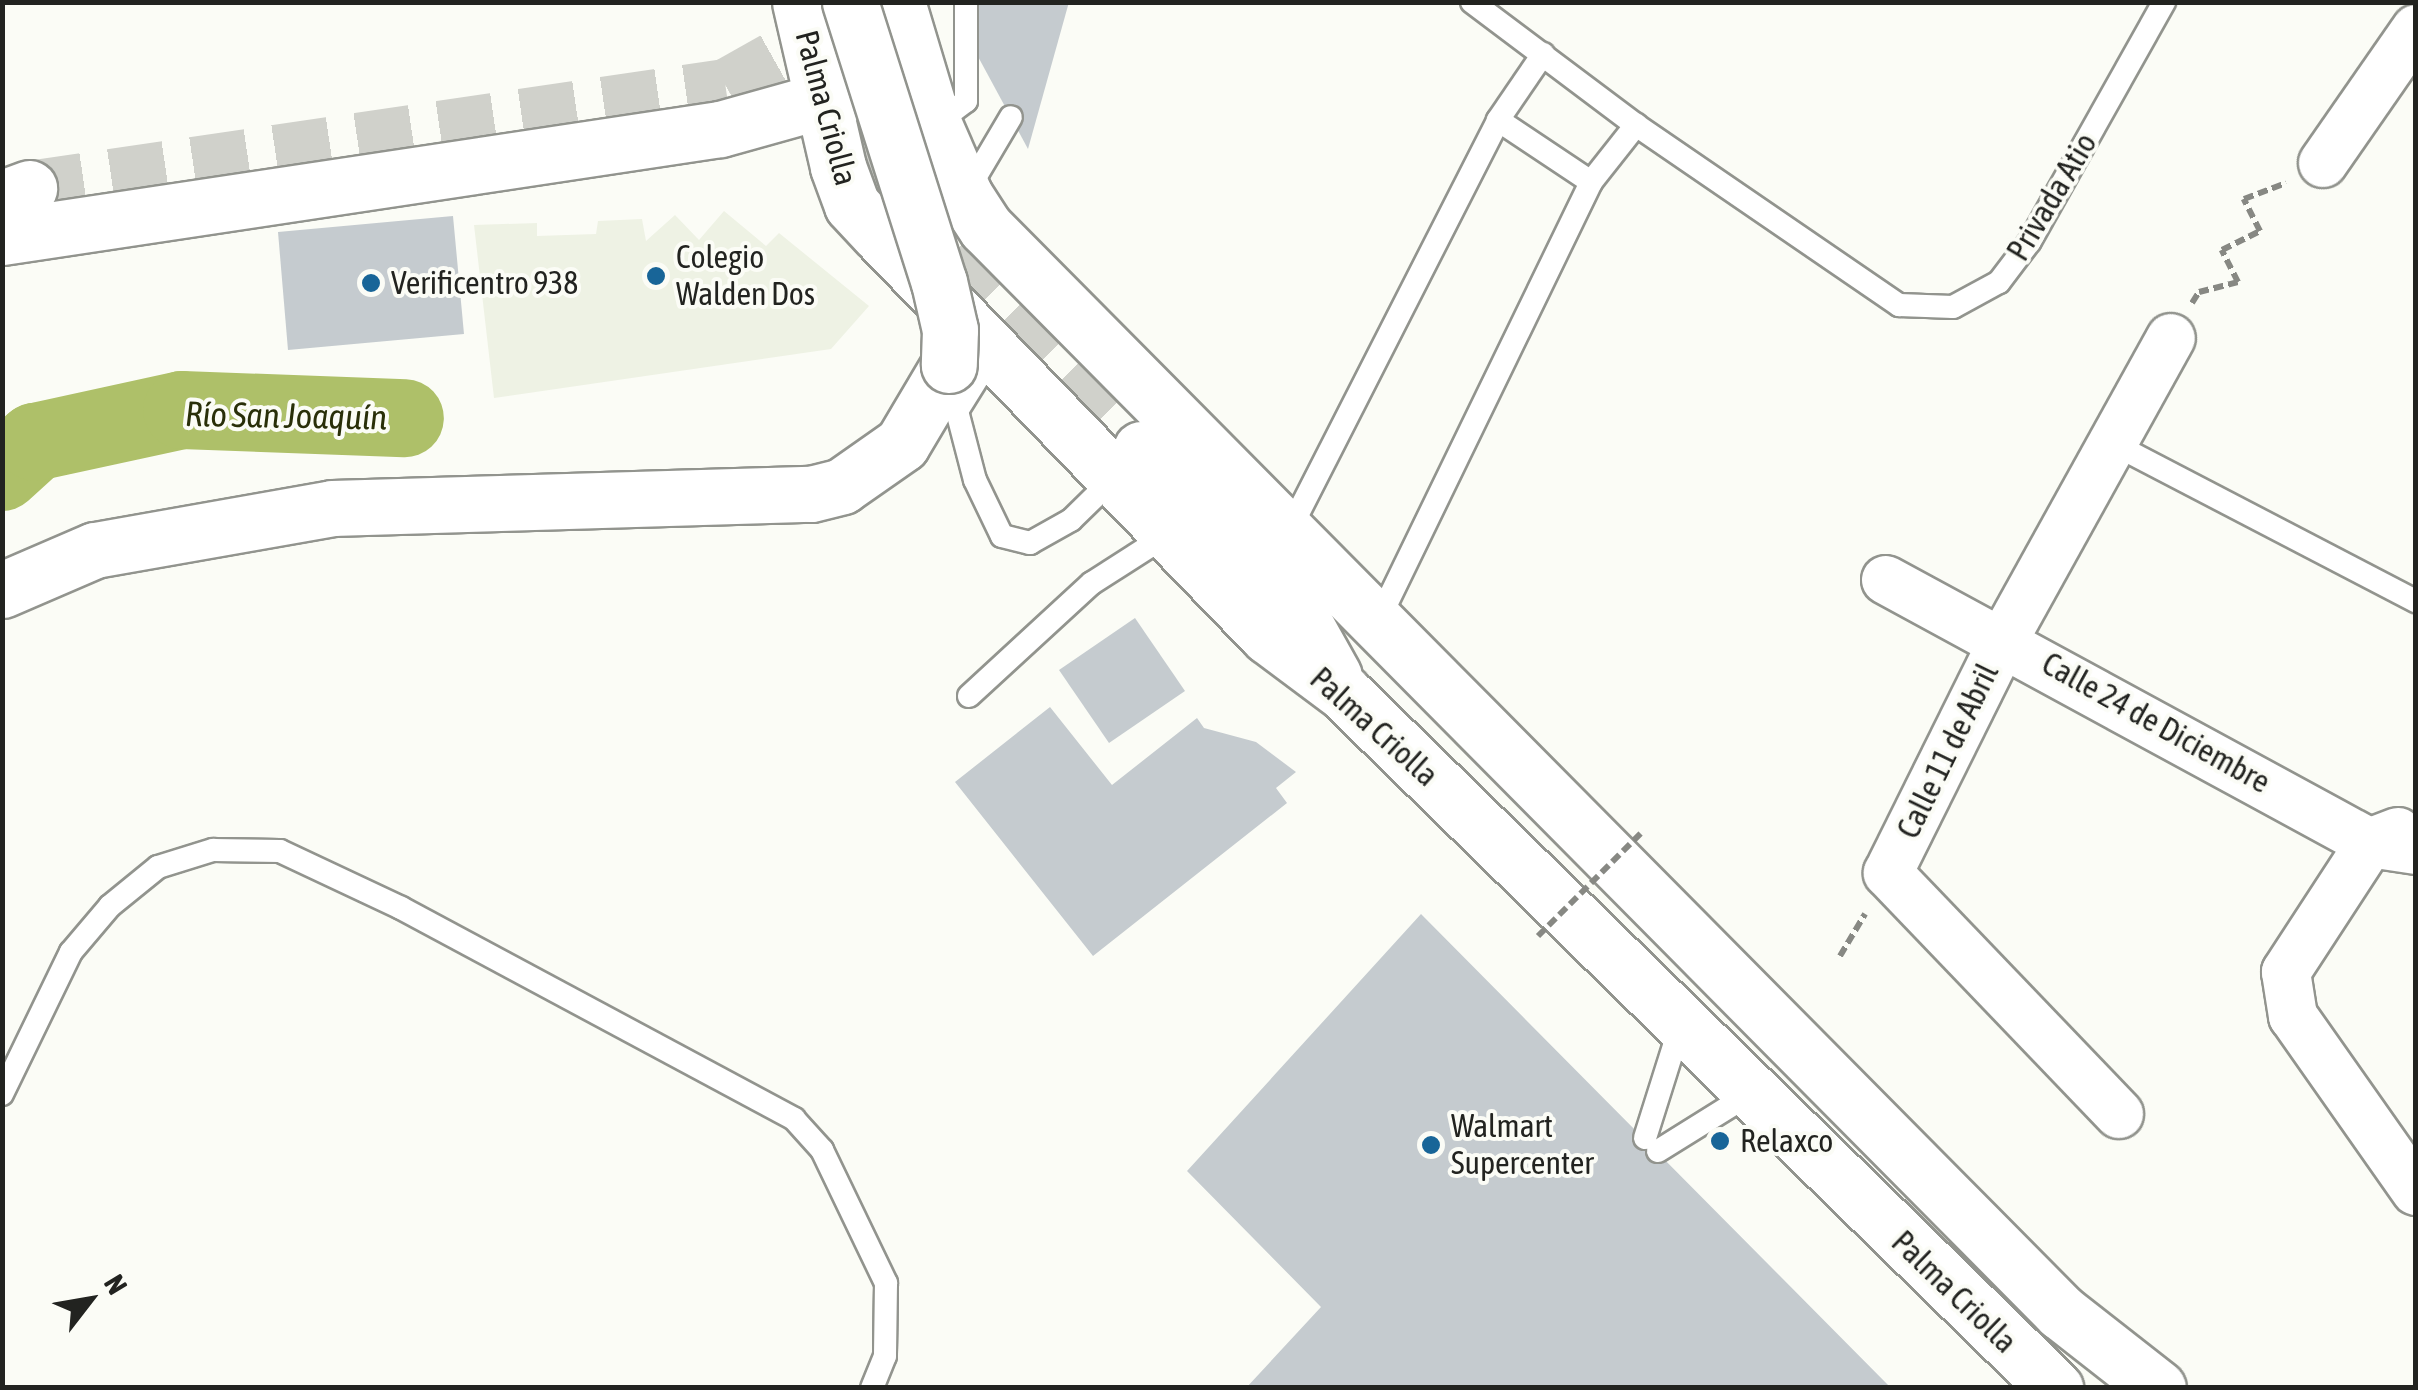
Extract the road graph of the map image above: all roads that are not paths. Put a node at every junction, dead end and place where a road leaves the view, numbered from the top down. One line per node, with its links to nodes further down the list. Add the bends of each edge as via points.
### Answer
1 (966, 2): 10 (lane, via 966,101)
2 (1472, 2): 7 (lane, Privada Atio)
3 (2164, 2): 11 (lane, Privada Atio, via 2030,241 1998,282 1953,307 1899,304)
4 (2416, 29): 13 (street)
5 (817, 37): 6 (main road); 12 (main road); 12 (main road, via 776,88); 18 (main road, Palma Criolla, via 852,205); 24 (main road, bridge, via 950,330 949,365 933,399 902,444 876,467 812,494 332,508 95,550)
6 (906, 37): 10 (main road, Palma Criolla)
7 (1543, 54): 9 (lane); 11 (lane, Privada Atio)
8 (1010, 117): 15 (lane)
9 (1498, 120): 14 (lane); 21 (lane)
10 (934, 125): 15 (main road, Palma Criolla)
11 (1636, 125): 14 (lane)
12 (720, 129): 16 (main road)
13 (2324, 164)
14 (1591, 182): 26 (lane)
15 (965, 196): 21 (main road, Palma Criolla, via 986,228)
16 (2, 237)
17 (2170, 338): 19 (street, Calle 11 de Abril)
18 (992, 355): 20 (main road, Palma Criolla); 20 (lane, via 958,410 975,480 1002,536 1030,543 1071,520)
19 (2112, 442): 25 (lane); 27 (street, Calle 11 de Abril)
20 (1127, 465): 22 (main road, Palma Criolla); 28 (main road, via 1295,606)
21 (1288, 533): 26 (main road, Palma Criolla)
22 (1167, 534): 28 (main road, Palma Criolla, via 1268,636); 29 (lane, via 1064,605)
23 (1886, 580): 27 (street, Calle 24 de Diciembre)
24 (2, 590)
25 (2416, 600)
26 (1379, 619): 39 (main road, Palma Criolla, via 2060,1312)
27 (2004, 639): 31 (street, Calle 24 de Diciembre); 35 (street, Calle 11 de Abril, via 1888,874)
28 (1342, 692): 32 (main road, Palma Criolla)
29 (969, 696)
30 (2416, 826): 31 (street)
31 (2393, 846): 36 (street, via 2286,972 2293,1016)
32 (1682, 1024): 33 (main road, Palma Criolla); 33 (lane, via 1651,1145)
33 (1751, 1093): 38 (main road, Palma Criolla)
34 (2, 1094): 37 (lane, via 71,952 110,906 158,867 213,850 280,851 401,908 794,1119 822,1150 886,1284 885,1356)
35 (2119, 1114)
36 (2416, 1191)
37 (872, 1388)
38 (2054, 1388)
39 (2158, 1388)

